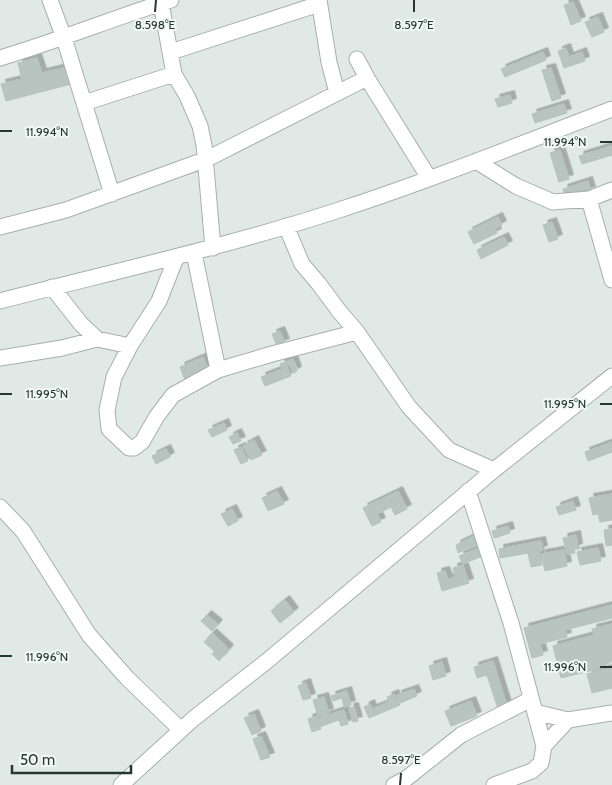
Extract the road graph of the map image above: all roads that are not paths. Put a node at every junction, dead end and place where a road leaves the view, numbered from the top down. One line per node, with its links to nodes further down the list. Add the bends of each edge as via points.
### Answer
1 (50, 0): 4 (street)
2 (166, 2): 4 (street); 5 (street)
3 (319, 2): 5 (street); 10 (street)
4 (64, 38): 6 (street); 11 (street)
5 (170, 52): 8 (street)
6 (0, 58)
7 (357, 58): 9 (street)
8 (174, 74): 11 (street); 13 (street, via 200,126)
9 (367, 78): 10 (street); 15 (street)
10 (338, 93): 13 (street)
11 (84, 103): 17 (street)
12 (612, 109): 14 (street)
13 (207, 159): 17 (street); 21 (street)
14 (476, 161): 15 (street); 18 (street, via 516,186 553,202)
15 (430, 178): 19 (street)
16 (612, 190): 18 (street)
17 (112, 194): 20 (street)
18 (589, 199): 24 (street)
19 (286, 226): 21 (street); 27 (street, via 302,264)
20 (0, 227)
21 (213, 248): 22 (street)
22 (194, 253): 23 (street); 31 (street)
23 (176, 258): 25 (street); 29 (street, via 159,301)
24 (612, 280)
25 (52, 288): 26 (street); 28 (street)
26 (0, 301)
27 (357, 332): 31 (street); 33 (street, via 409,407 449,450)
28 (97, 339): 29 (street); 30 (street)
29 (130, 346): 31 (street, via 114,377 107,410 109,429 129,448 142,442 172,395)
30 (0, 358)
31 (218, 370)
32 (612, 376): 33 (street)
33 (494, 470): 34 (street)
34 (468, 491): 36 (street); 39 (street)
35 (0, 507): 39 (street, via 24,531 89,635 127,678)
36 (533, 705): 38 (street); 40 (street); 42 (street, via 461,735)
37 (612, 714): 38 (street)
38 (568, 720): 40 (street)
39 (181, 730): 41 (street)
40 (544, 746): 43 (street, via 541,763 532,770)
41 (121, 785)
42 (394, 785)
43 (494, 785)

